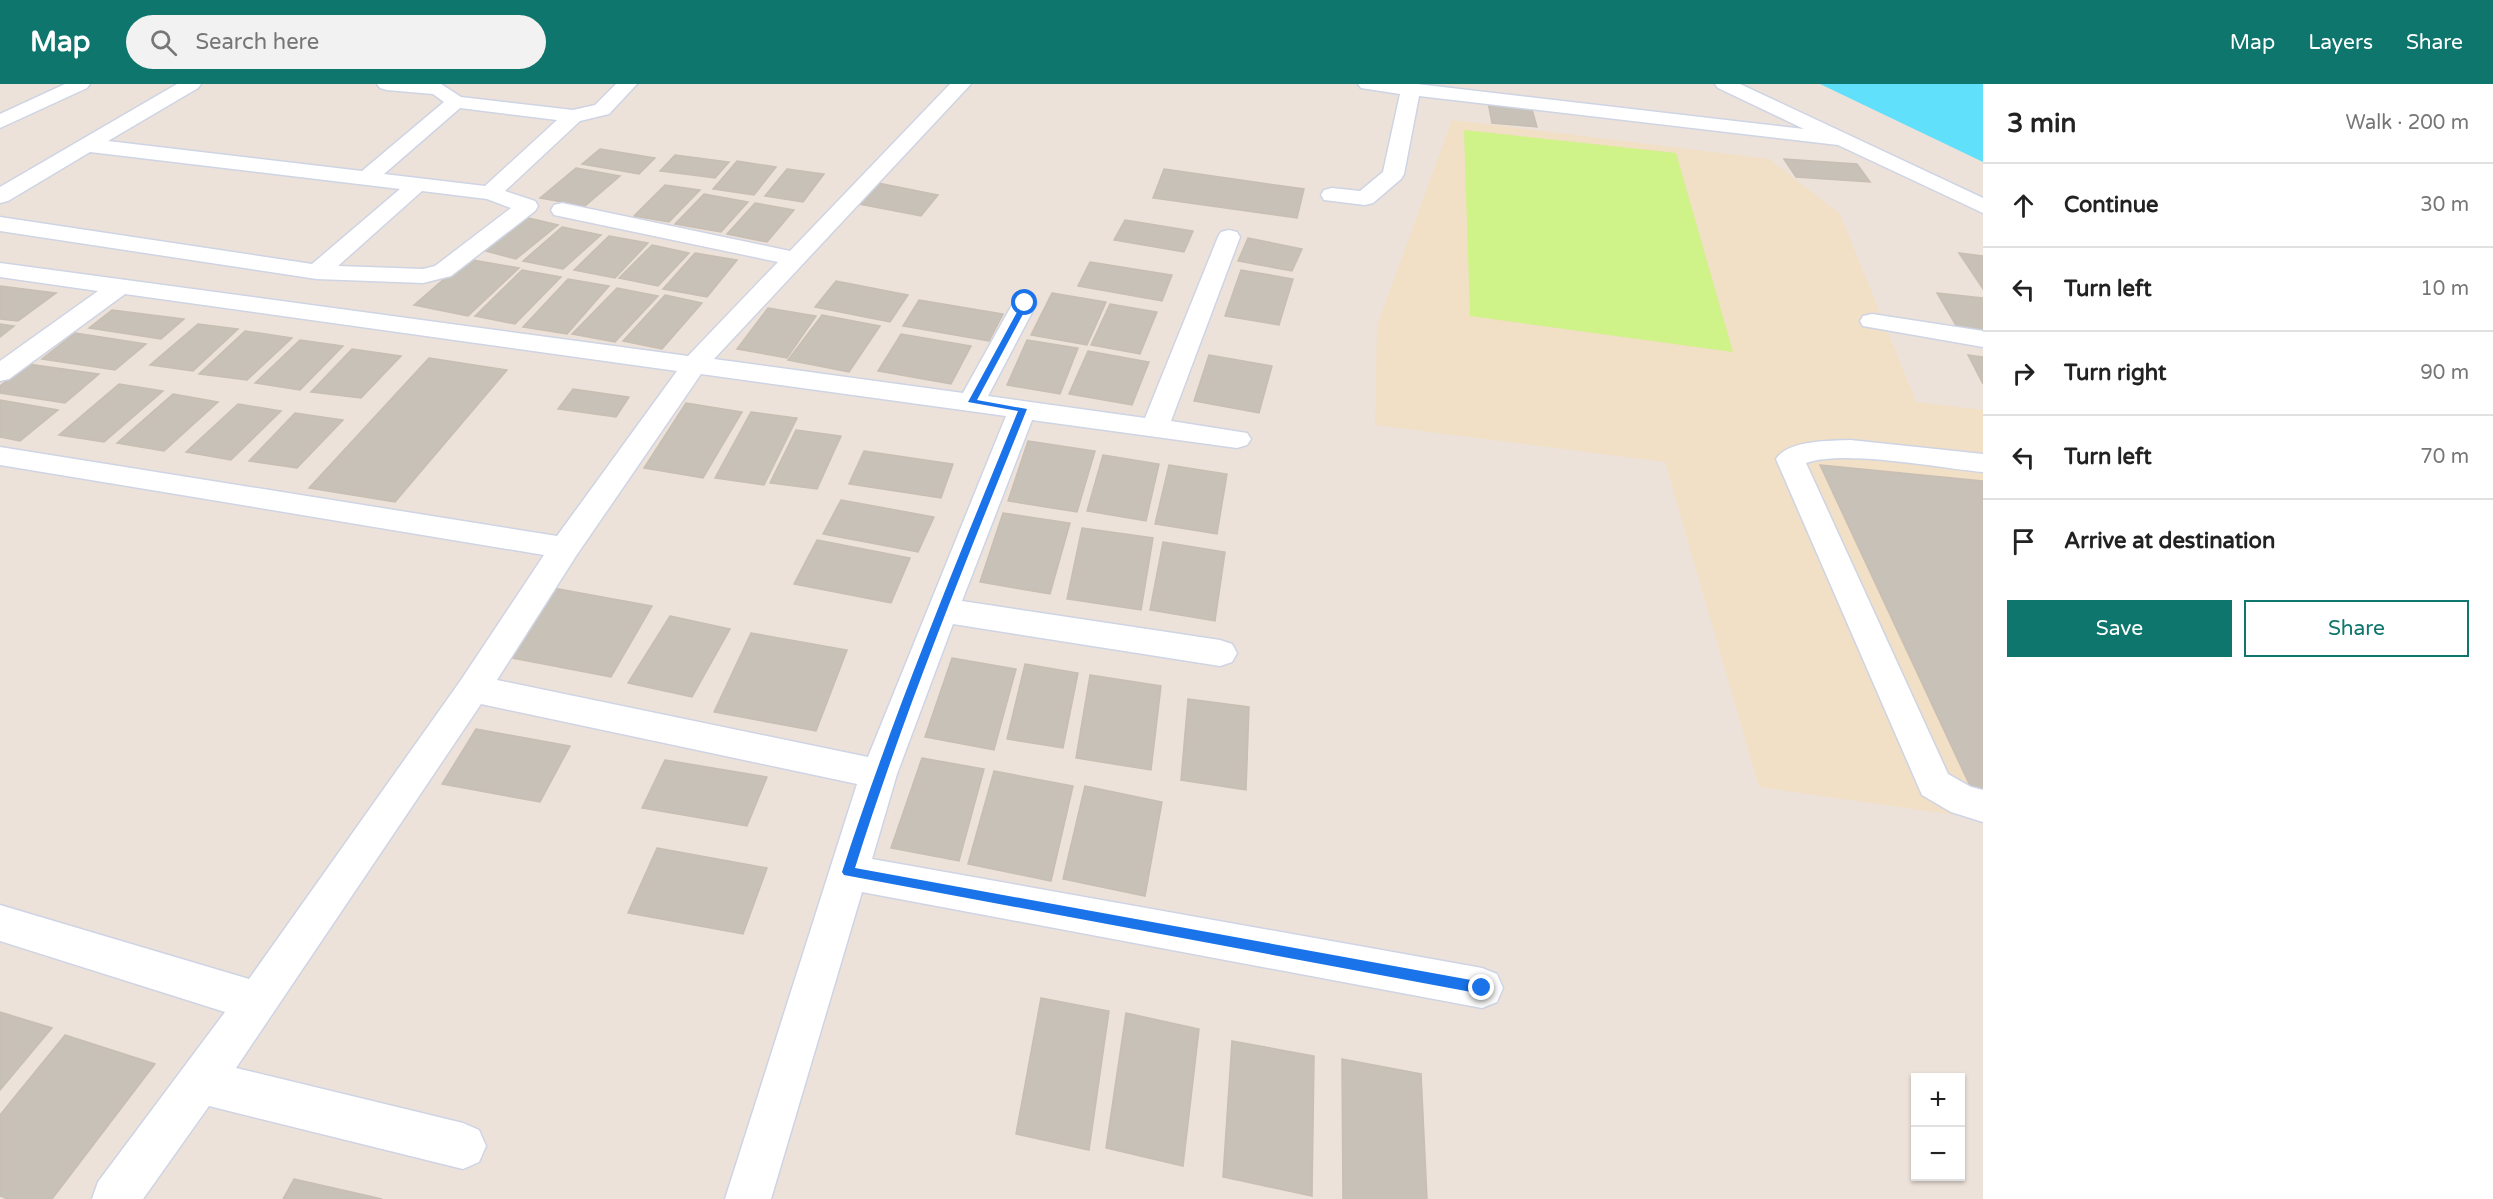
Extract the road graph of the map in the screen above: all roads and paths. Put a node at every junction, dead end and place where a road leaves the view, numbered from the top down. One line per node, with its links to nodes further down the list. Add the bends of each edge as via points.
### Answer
1 (80, 84): 13 (street)
2 (191, 84): 15 (street)
3 (387, 84): 8 (street)
4 (627, 84): 12 (street, via 602,110)
5 (962, 84): 25 (street)
6 (1368, 84): 9 (street)
7 (1725, 84): 14 (street)
8 (441, 87): 11 (street)
9 (1411, 89): 10 (street); 19 (street, via 1393,174 1365,198)
10 (1475, 90): 14 (street)
11 (456, 102): 12 (street); 16 (street)
12 (573, 116): 18 (street)
13 (0, 122)
14 (1838, 139): 21 (street)
15 (87, 145): 16 (street); 20 (street)
16 (367, 178): 17 (street)
17 (418, 184): 18 (street); 27 (street)
18 (490, 193): 27 (street, via 527,206 443,271 423,276)
19 (1332, 195)
20 (0, 196)
21 (1983, 206)
22 (562, 210): 25 (street)
23 (0, 224): 27 (street)
24 (1229, 237): 36 (street)
25 (795, 259): 32 (street)
26 (0, 270): 28 (street)
27 (317, 272)
28 (119, 287): 32 (street); 33 (street)
29 (1025, 303): 34 (street)
30 (1872, 321): 31 (street)
31 (1983, 339)
32 (696, 363): 34 (street); 40 (street)
33 (0, 373)
34 (972, 402): 35 (street)
35 (1023, 409): 36 (street); 41 (street)
36 (1155, 427): 37 (street)
37 (1237, 439)
38 (0, 456): 40 (street)
39 (1983, 463): 45 (street, via 1850,449 1815,450 1790,459 1935,784)
40 (565, 548): 43 (street)
41 (942, 610): 42 (street); 44 (street)
42 (1220, 653)
43 (473, 689): 44 (street); 49 (street)
44 (879, 774): 46 (street)
45 (1983, 806)
46 (848, 872): 48 (street); 53 (street)
47 (0, 923): 49 (street)
48 (1482, 988)
49 (258, 1002): 50 (street)
50 (201, 1082): 51 (street); 52 (street)
51 (463, 1146)
52 (116, 1199)
53 (748, 1199)

